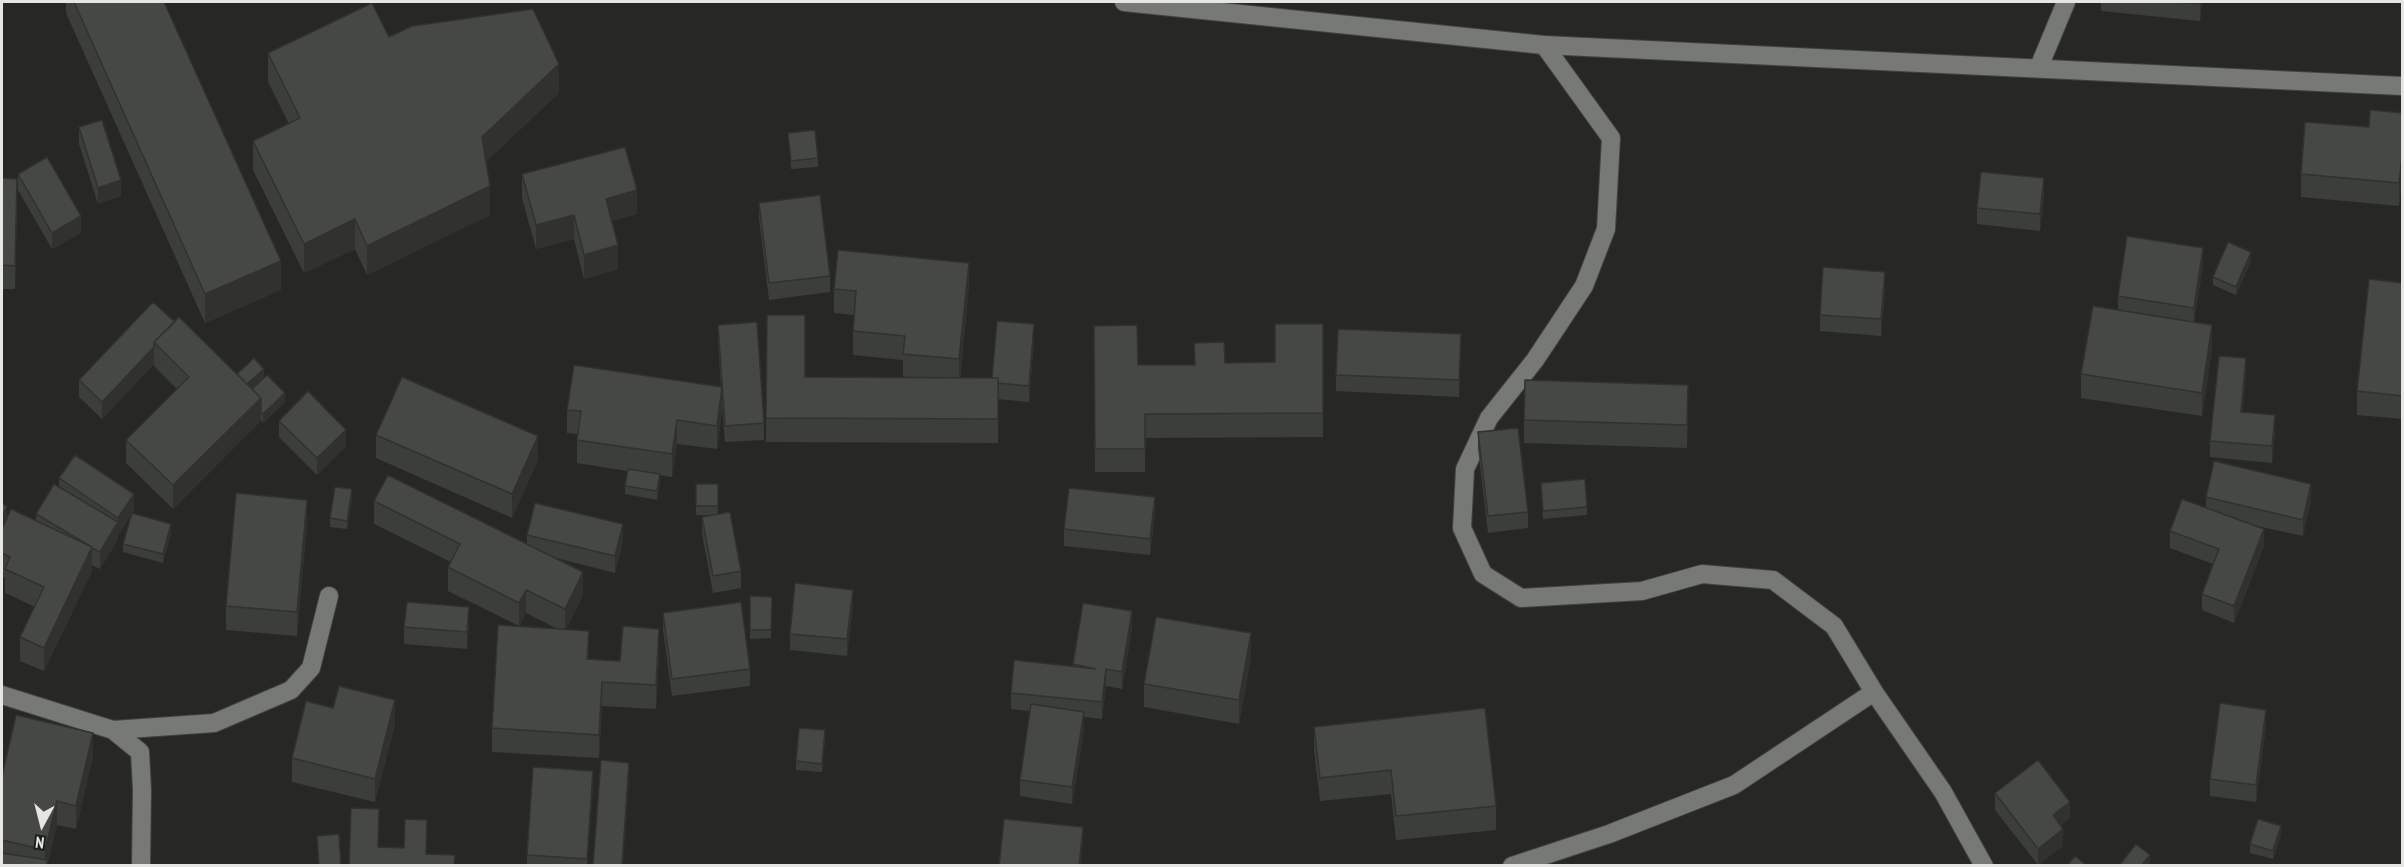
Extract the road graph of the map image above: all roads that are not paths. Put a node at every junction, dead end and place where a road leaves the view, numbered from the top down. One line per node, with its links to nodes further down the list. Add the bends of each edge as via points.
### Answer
1 (1124, 2): 3 (street)
2 (2066, 2): 4 (street)
3 (1545, 45): 4 (street); 7 (street, via 1611,138 1606,229 1584,286 1535,360 1488,418 1465,469 1462,528 1483,574 1521,598 1642,591 1702,574 1773,580 1834,626)
4 (2039, 68): 5 (street)
5 (2403, 86)
6 (329, 596): 9 (street, via 310,668 291,690 214,723)
7 (1874, 692): 11 (street, via 1734,785 1609,834); 12 (street, via 1943,792)
8 (2, 695): 9 (street)
9 (113, 730): 10 (street, via 140,752)
10 (141, 866)
11 (1512, 866)
12 (1984, 866)

